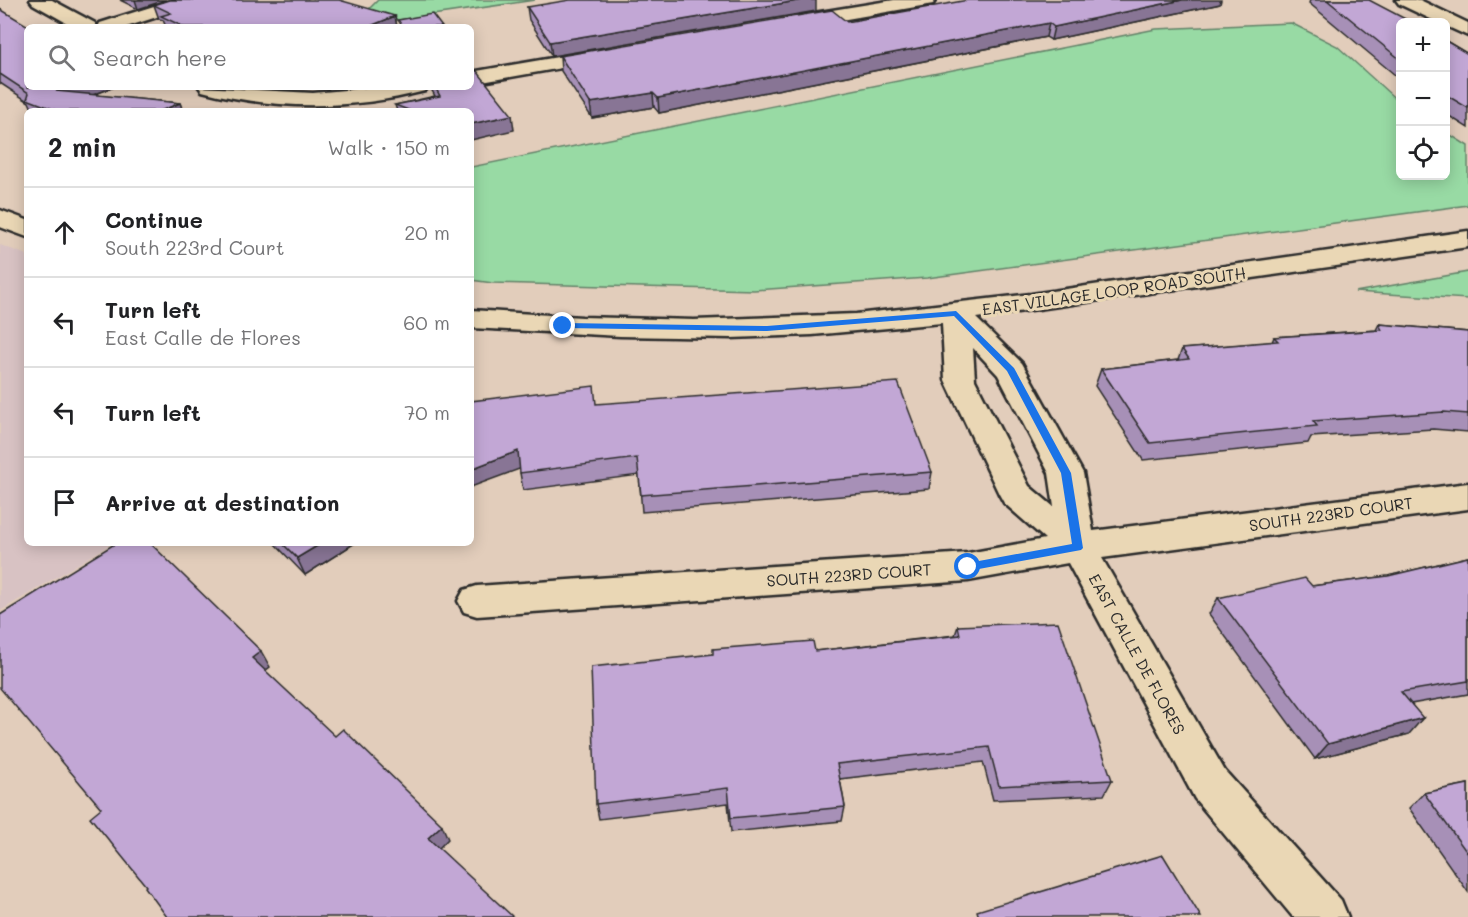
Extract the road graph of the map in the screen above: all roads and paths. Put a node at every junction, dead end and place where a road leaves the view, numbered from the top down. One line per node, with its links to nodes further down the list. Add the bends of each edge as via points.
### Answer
1 (39, 0): 6 (street)
2 (191, 0): 7 (street)
3 (927, 0): 5 (street)
4 (1406, 0): 9 (street)
5 (866, 5): 8 (street)
6 (83, 24)
7 (116, 24)
8 (777, 26)
9 (1468, 30)
10 (624, 52): 11 (street)
11 (474, 77)
12 (220, 90): 13 (street, via 304,99)
13 (400, 90)
14 (0, 218): 15 (street)
15 (24, 228)
16 (1468, 239): 17 (street, EAST VILLAGE LOOP ROAD SOUTH)
17 (956, 314): 18 (street, EAST VILLAGE LOOP ROAD SOUTH, via 767,328 563,326); 20 (street, via 1011,370 1066,473); 20 (street, EAST CALLE DE FLORES, via 960,380 1016,494)
18 (474, 319)
19 (1468, 496): 20 (street, SOUTH 223RD COURT)
20 (1078, 548): 21 (street, SOUTH 223RD COURT, via 968,567); 22 (street, EAST CALLE DE FLORES, via 1210,785)
21 (477, 601)
22 (1323, 917)

